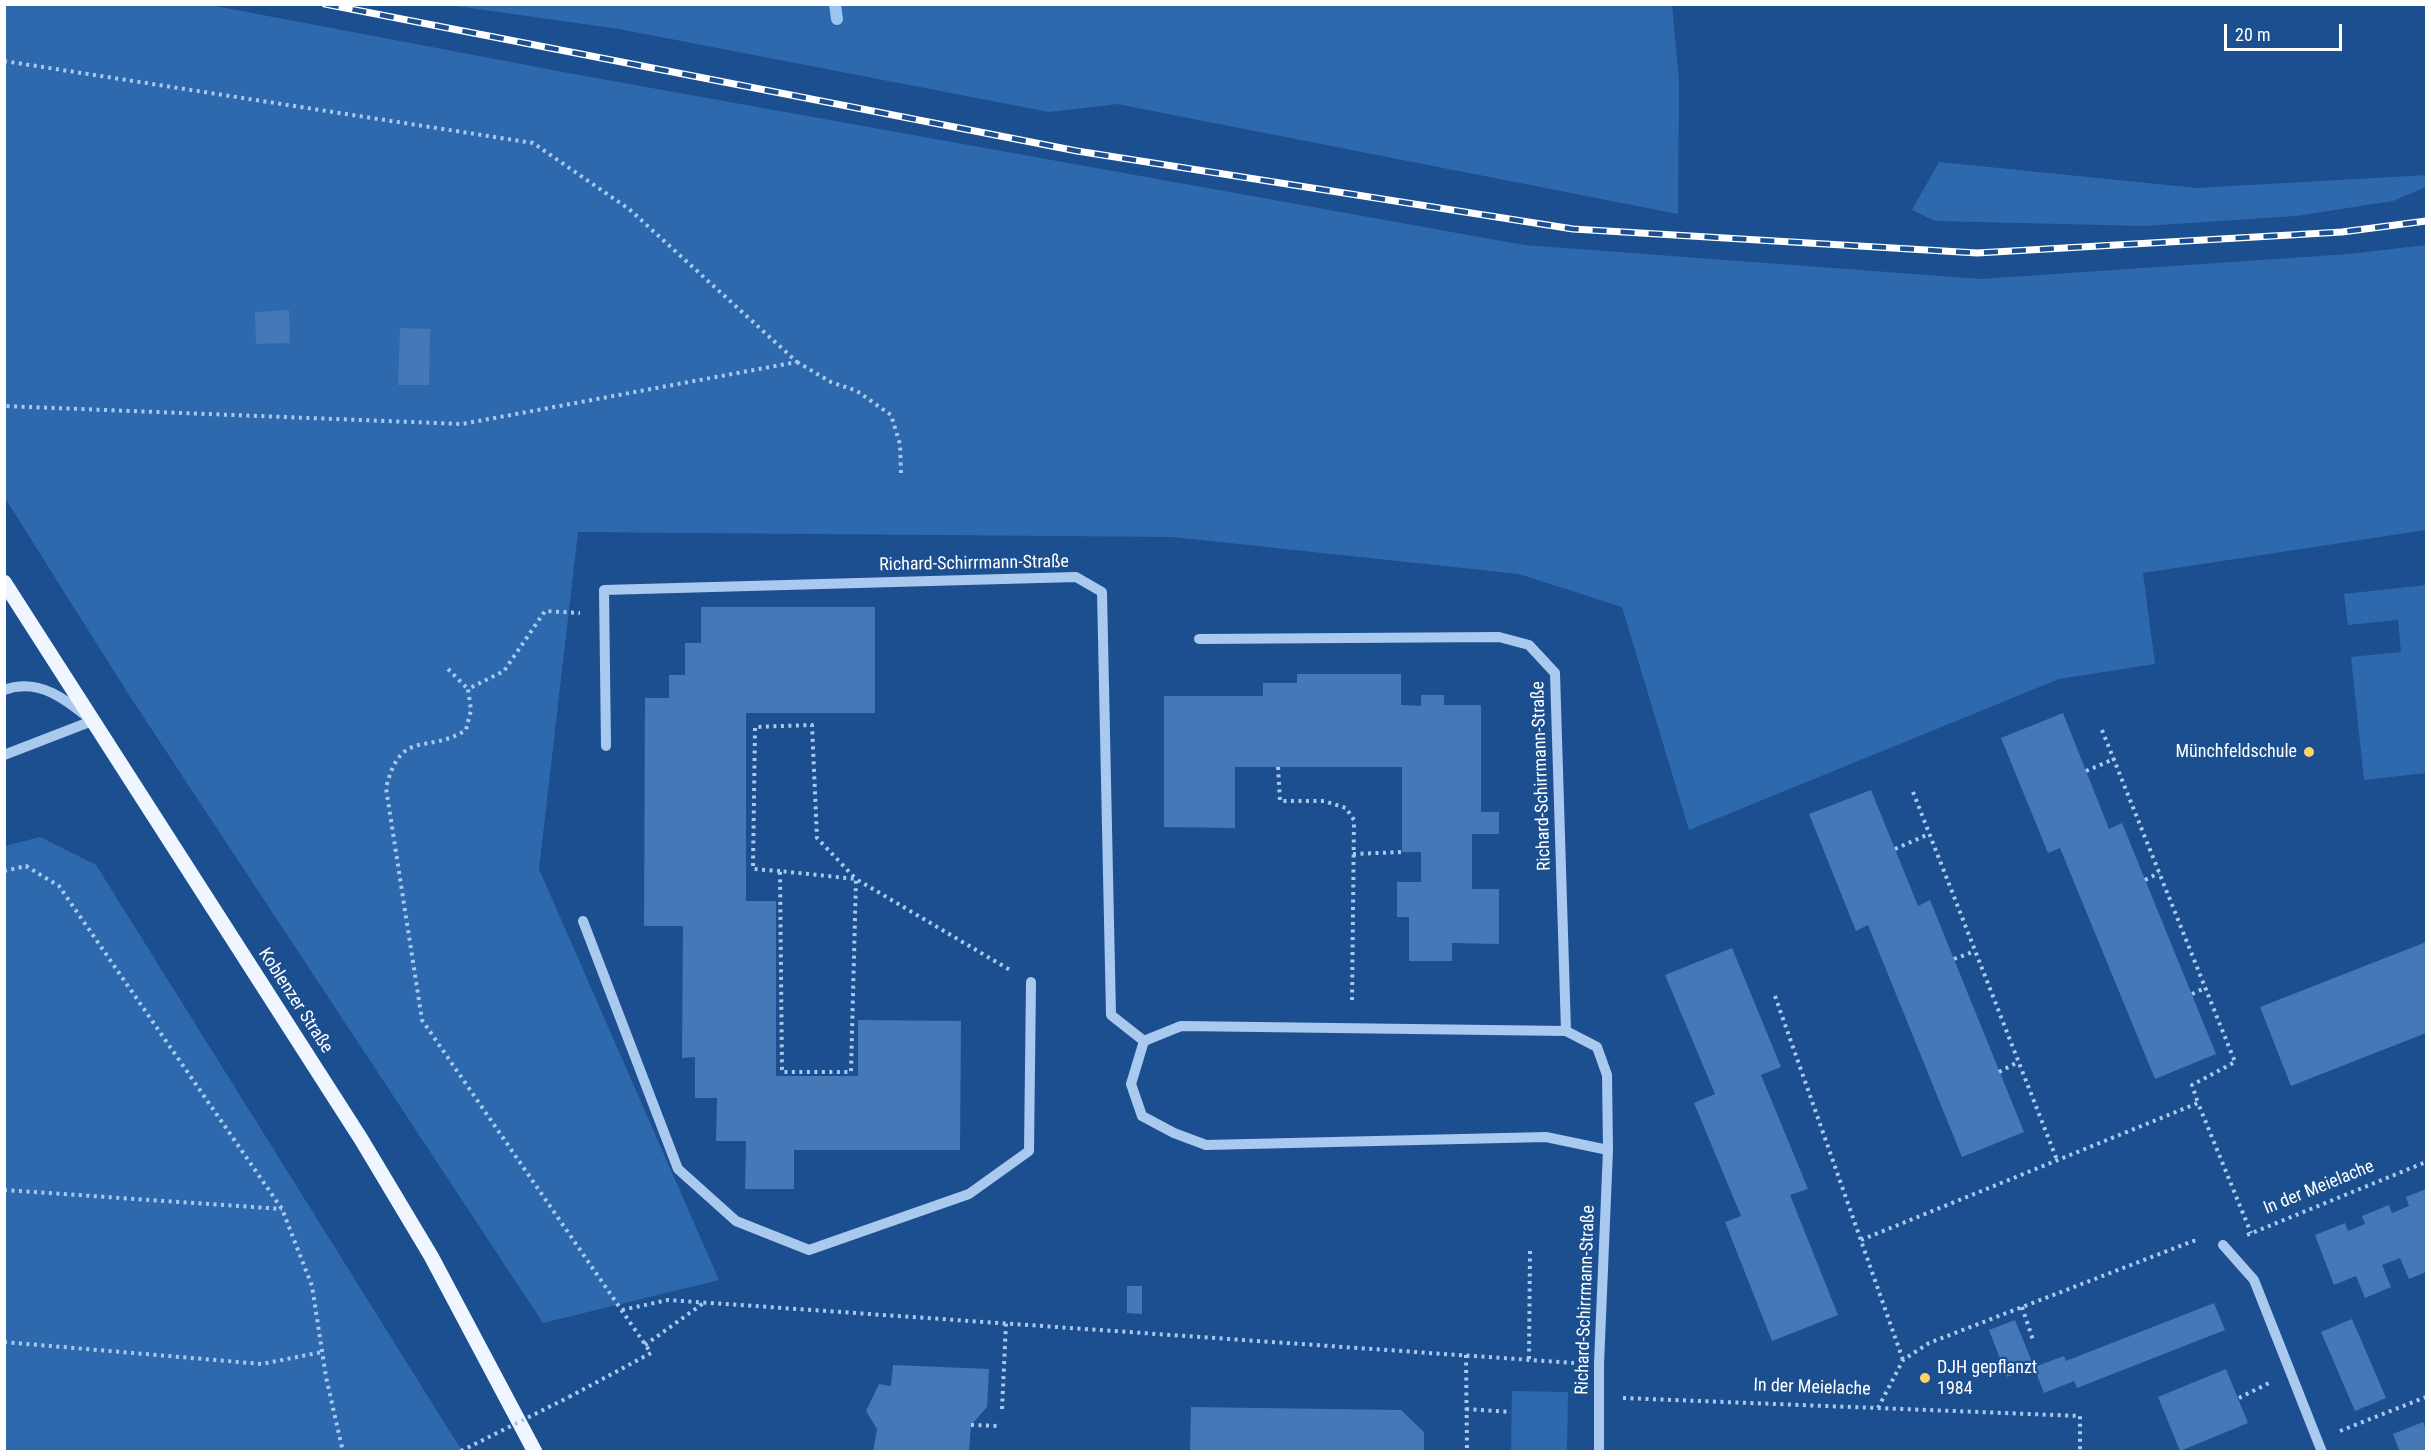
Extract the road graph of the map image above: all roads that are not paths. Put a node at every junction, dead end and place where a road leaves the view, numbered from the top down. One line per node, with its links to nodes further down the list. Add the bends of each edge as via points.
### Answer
1 (4, 582): 4 (main road, Koblenzer Straße)
2 (1199, 639): 9 (street, Richard-Schirrmann-Straße, via 1499,637 1529,645 1556,673)
3 (4, 690): 4 (street, via 26,686 52,692)
4 (92, 721): 6 (street); 13 (main road, Koblenzer Straße, via 361,1139 431,1256)
5 (606, 746): 10 (street, Richard-Schirrmann-Straße, via 604,590 1076,577 1102,592 1111,1014)
6 (4, 755)
7 (583, 921): 8 (street, via 678,1169 736,1221 809,1250 969,1194 1029,1151)
8 (1031, 982)
9 (1566, 1031): 10 (street, Richard-Schirrmann-Straße, via 1181,1026); 11 (street, Richard-Schirrmann-Straße, via 1597,1047 1607,1075)
10 (1144, 1041): 11 (street, via 1131,1084 1142,1116 1206,1145 1546,1137)
11 (1608, 1150): 14 (street, Richard-Schirrmann-Straße)
12 (2223, 1245): 15 (street, via 2254,1280)
13 (535, 1452)
14 (1599, 1452)
15 (2322, 1452)

